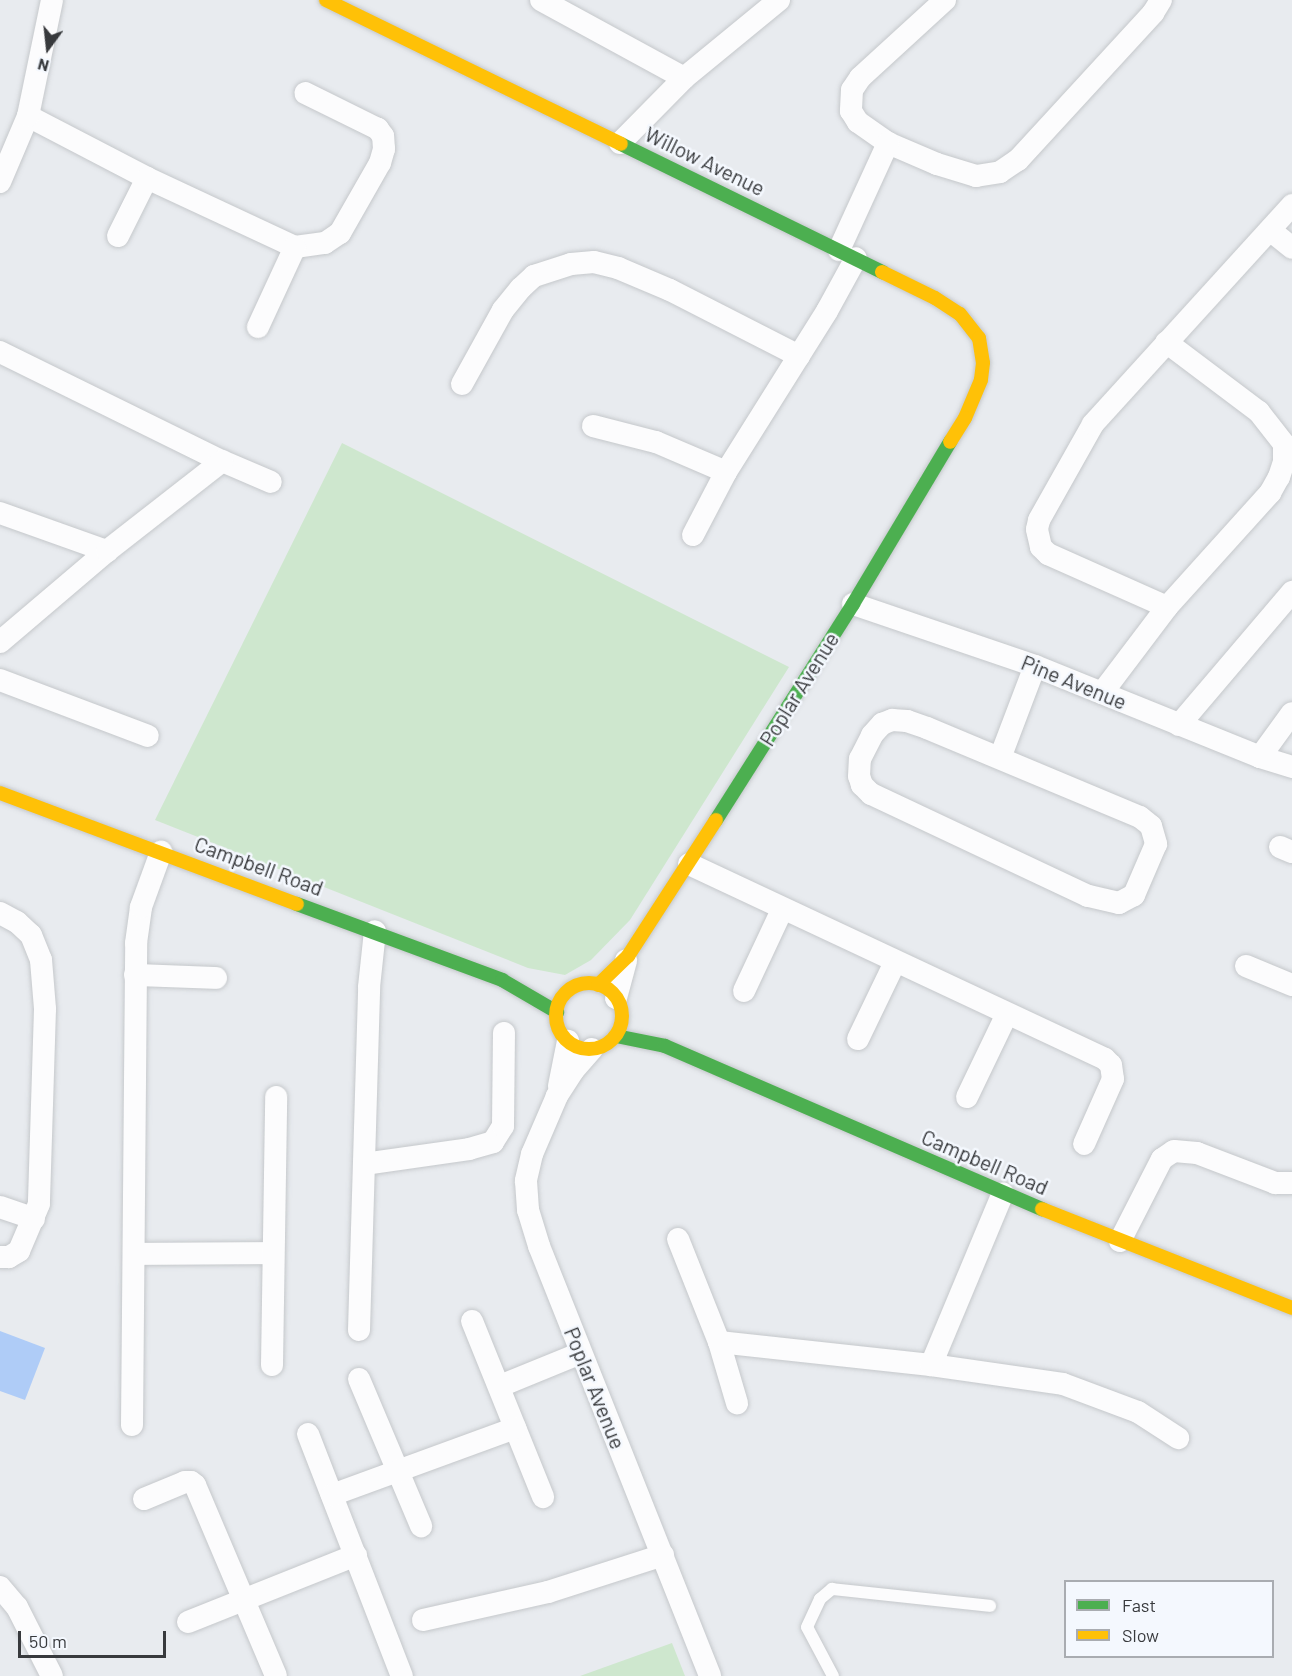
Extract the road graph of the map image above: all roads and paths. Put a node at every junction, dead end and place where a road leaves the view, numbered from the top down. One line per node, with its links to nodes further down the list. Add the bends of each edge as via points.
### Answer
1 (52, 0): 9 (street)
2 (326, 0): 10 (street, Willow Avenue)
3 (541, 0): 7 (street)
4 (779, 0): 7 (street)
5 (945, 0): 11 (street, via 874,63 852,90 851,111 858,122)
6 (1161, 0): 11 (street, via 1154,13 1018,160 1000,172 962,174)
7 (684, 78): 10 (street)
8 (305, 93): 17 (street, via 378,129 384,150 340,233 326,243)
9 (28, 116): 12 (street); 13 (street)
10 (620, 143): 19 (street, Willow Avenue)
11 (888, 143): 19 (street)
12 (147, 178): 16 (street); 17 (street)
13 (0, 182)
14 (1292, 205): 15 (street)
15 (1270, 230): 18 (street); 21 (street)
16 (118, 236)
17 (295, 247): 20 (street)
18 (1292, 248)
19 (847, 254): 23 (street); 25 (street, Willow Avenue, via 935,298 973,327 983,363 978,393)
20 (258, 327)
21 (1166, 342): 35 (street, via 1259,412 1284,444 1280,477 1270,493); 35 (street, via 1093,424 1037,529 1041,547 1055,559)
22 (0, 352): 27 (street)
23 (799, 356): 24 (street, via 712,310 618,268 594,262 571,264 534,276 521,288 503,310); 28 (street)
24 (462, 384)
25 (965, 418): 34 (street, Poplar Avenue)
26 (592, 426): 28 (street, via 656,442)
27 (222, 461): 29 (street); 32 (street)
28 (726, 472): 31 (street)
29 (271, 482)
30 (0, 513): 32 (street)
31 (693, 535)
32 (107, 551): 36 (street)
33 (1292, 592): 41 (street)
34 (853, 604): 37 (street, Pine Avenue); 48 (street, Poplar Avenue)
35 (1167, 606): 39 (street)
36 (0, 642)
37 (1035, 666): 39 (street, Pine Avenue); 44 (street)
38 (0, 680): 42 (street)
39 (1102, 693): 41 (street, Pine Avenue)
40 (1292, 713): 43 (street)
41 (1179, 724): 43 (street, Pine Avenue)
42 (148, 736)
43 (1260, 757): 45 (street, Pine Avenue)
44 (1000, 758): 44 (street, via 1140,817 1151,826 1155,835 1153,855 1130,900 1119,903 1088,896 871,794 859,776 860,759 872,735 892,720 927,728)
45 (1292, 767)
46 (0, 793): 47 (street, Campbell Road)
47 (161, 852): 51 (street, Campbell Road); 55 (street, via 141,907)
48 (689, 864): 49 (street); 52 (street, Poplar Avenue)
49 (782, 910): 53 (street); 59 (street)
50 (0, 913): 78 (street, via 32,935 44,980 41,1193)
51 (375, 931): 57 (street, Campbell Road); 74 (street, via 369,987)
52 (628, 956): 61 (street, Poplar Avenue)
53 (895, 962): 63 (street); 66 (street)
54 (1245, 966): 58 (street)
55 (135, 975): 56 (street); 82 (street)
56 (216, 978)
57 (502, 980): 60 (street, Campbell Road); 62 (street, Campbell Road)
58 (1292, 985)
59 (744, 991)
60 (564, 995): 61 (street, via 579,985); 62 (street)
61 (612, 999): 65 (street); 68 (street, Campbell Road)
62 (557, 1011): 67 (street, via 558,1028)
63 (1007, 1014): 72 (street); 73 (street, via 1111,1065 1113,1079)
64 (504, 1033): 74 (street, via 503,1126 494,1142)
65 (616, 1036): 68 (street, Campbell Road); 69 (street)
66 (858, 1039)
67 (568, 1041): 69 (street); 70 (street, Poplar Avenue)
68 (665, 1046): 76 (street, Campbell Road)
69 (592, 1049): 70 (street, Poplar Avenue)
70 (557, 1096): 88 (street, Poplar Avenue, via 527,1168 525,1194 532,1227)
71 (276, 1097): 81 (street)
72 (967, 1097)
73 (1084, 1144)
74 (364, 1164): 86 (street)
75 (1292, 1183): 80 (street, via 1275,1183 1197,1153 1174,1151 1162,1159)
76 (1004, 1193): 80 (street, Campbell Road); 90 (street)
77 (0, 1207): 78 (street)
78 (34, 1219): 83 (street, via 20,1251)
79 (678, 1239): 87 (street)
80 (1120, 1242): 84 (street, Campbell Road)
81 (273, 1253): 82 (street); 89 (street)
82 (134, 1254): 94 (street)
83 (0, 1257)
84 (1292, 1308)
85 (472, 1321): 92 (street)
86 (359, 1330)
87 (718, 1342): 90 (street); 93 (street)
88 (581, 1353): 92 (street); 104 (street, Poplar Avenue)
89 (272, 1365)
90 (931, 1365): 97 (street, via 1063,1384 1138,1412)
91 (359, 1379): 98 (street)
92 (500, 1386): 95 (street)
93 (737, 1403)
94 (132, 1425)
95 (515, 1428): 98 (street); 100 (street)
96 (308, 1434): 99 (street)
97 (1178, 1438)
98 (398, 1471): 99 (street); 102 (street)
99 (332, 1495): 103 (street)
100 (543, 1497)
101 (144, 1499): 106 (street, via 185,1482 193,1483)
102 (421, 1526)
103 (356, 1555): 106 (street); 112 (street)
104 (663, 1555): 108 (street, via 548,1592); 113 (street, Poplar Avenue)
105 (0, 1587): 110 (street, via 17,1607)
106 (244, 1600): 109 (street); 111 (street)
107 (990, 1606): 114 (lane, via 832,1589 820,1599 807,1627)
108 (423, 1620)
109 (188, 1622)
110 (52, 1676)
111 (276, 1676)
112 (402, 1676)
113 (710, 1676)
114 (833, 1676)

